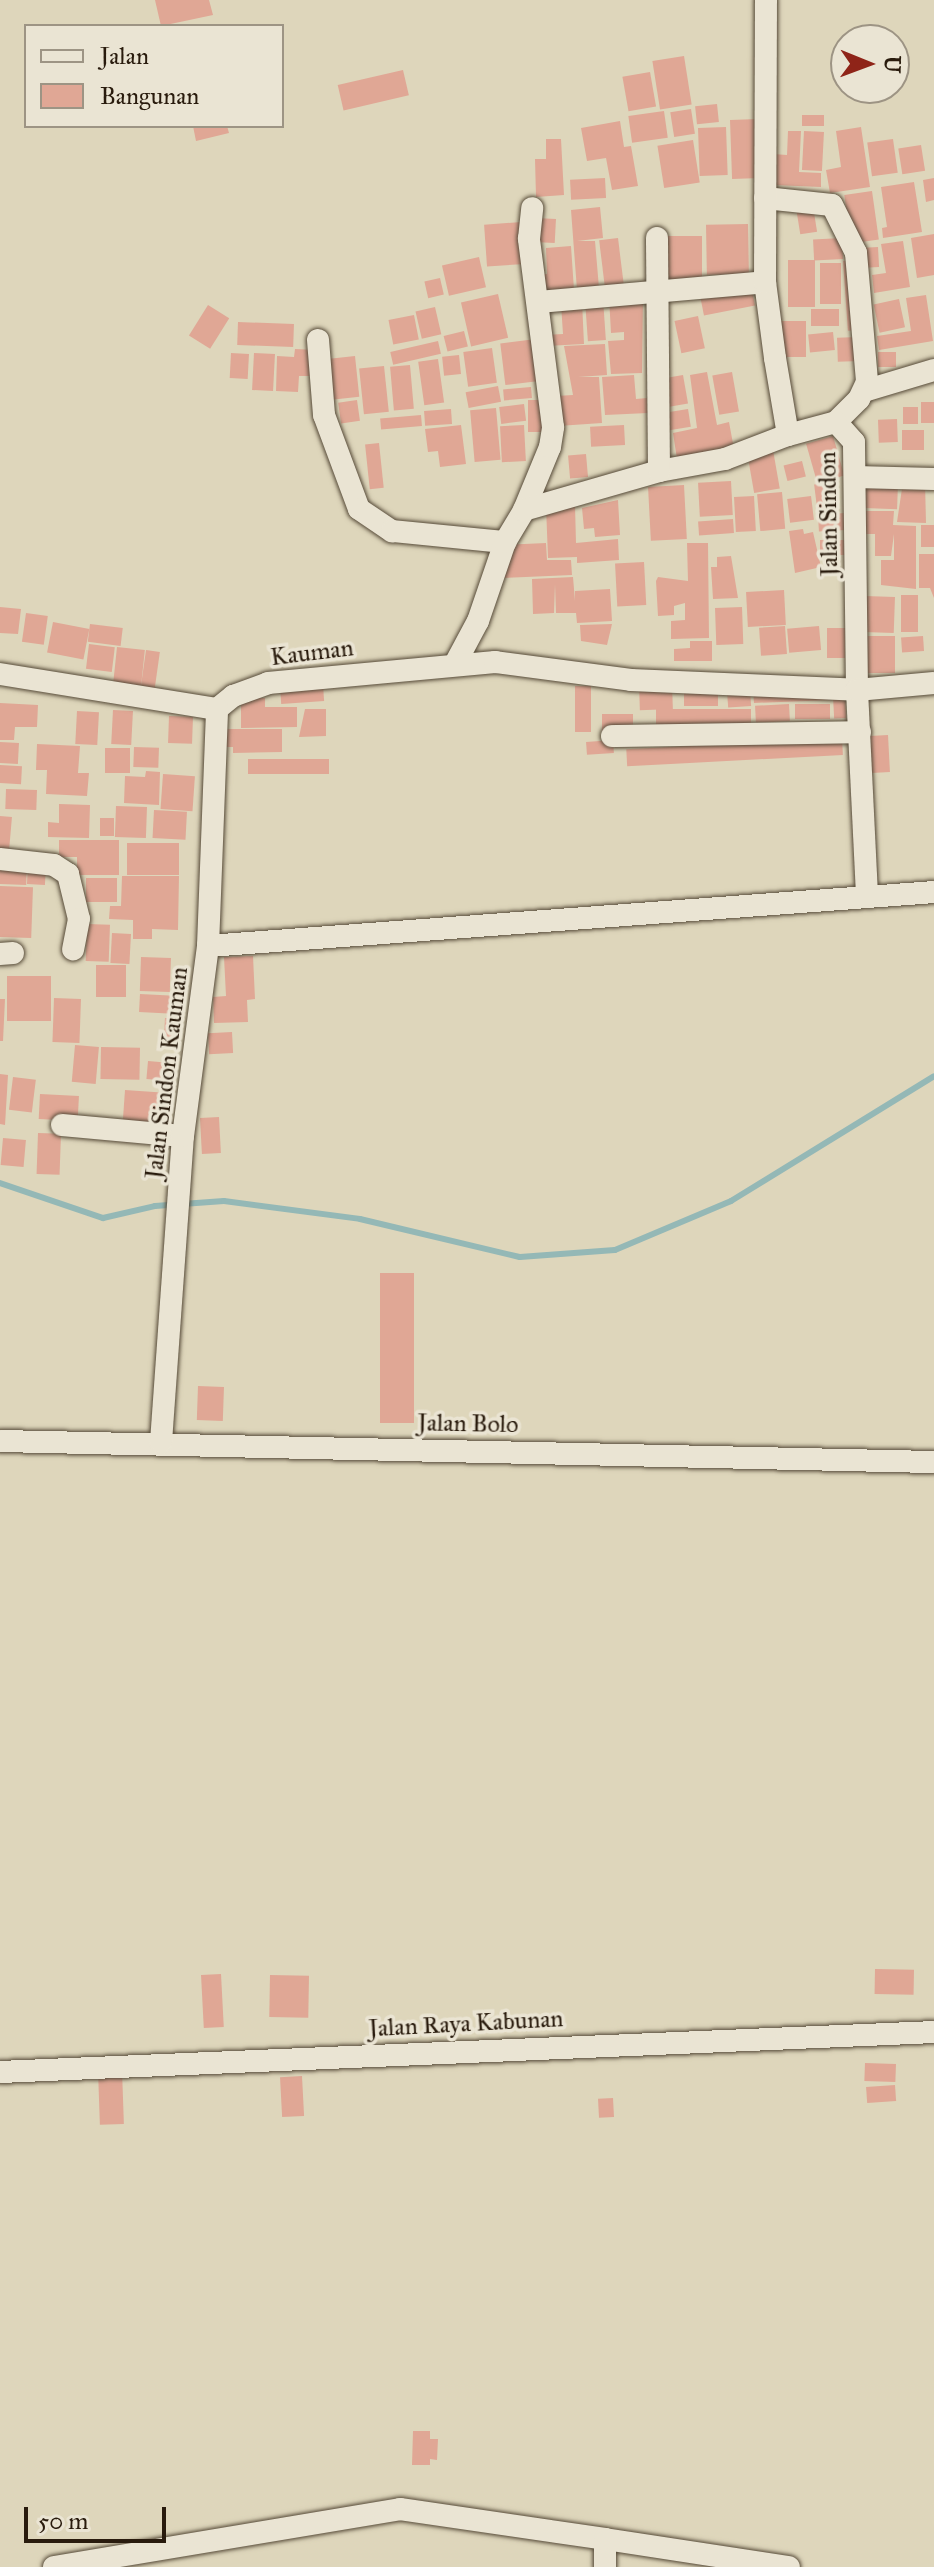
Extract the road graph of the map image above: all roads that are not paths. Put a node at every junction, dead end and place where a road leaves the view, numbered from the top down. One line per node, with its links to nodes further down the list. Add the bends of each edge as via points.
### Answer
1 (766, 0): 2 (street, Jalan Sindon)
2 (765, 198): 5 (street, Jalan Sindon); 10 (street, via 832,205 862,278)
3 (532, 208): 7 (street, via 528,223)
4 (657, 238): 6 (street)
5 (765, 282): 6 (street); 12 (street, Jalan Sindon)
6 (658, 291): 7 (street); 13 (street)
7 (538, 302): 16 (street, via 553,427)
8 (318, 340): 17 (street, via 324,415 359,509 392,531)
9 (934, 370): 10 (street)
10 (864, 391): 11 (street)
11 (836, 422): 12 (street, Jalan Sindon); 14 (street, Jalan Sindon, via 852,434)
12 (788, 435): 13 (street, via 725,459)
13 (659, 471): 16 (street)
14 (855, 477): 15 (street); 23 (street, Jalan Sindon)
15 (934, 479)
16 (524, 510): 17 (street)
17 (505, 542): 18 (street)
18 (478, 621): 19 (street); 20 (street)
19 (495, 662): 20 (street, Kauman); 23 (street, via 631,680)
20 (455, 664): 24 (street, Kauman, via 268,683 233,696)
21 (0, 674): 24 (street)
22 (934, 683): 23 (street)
23 (857, 690): 25 (street, Jalan Sindon)
24 (217, 709): 30 (street, Jalan Sindon Kauman)
25 (860, 732): 26 (street); 29 (street, Jalan Sindon)
26 (612, 736)
27 (0, 859): 31 (street, via 54,865 68,874 79,919)
28 (934, 892): 29 (street)
29 (867, 895): 30 (street)
30 (208, 946): 33 (street, Jalan Sindon Kauman)
31 (73, 949)
32 (62, 1125): 33 (street)
33 (183, 1136): 35 (street, Jalan Sindon Kauman)
34 (0, 1441): 35 (street, Jalan Bolo)
35 (161, 1442): 36 (street, Jalan Bolo)
36 (934, 1462)
37 (934, 2032): 38 (street, Jalan Raya Kabunan)
38 (0, 2072)
39 (605, 2539): 40 (street, via 400,2509); 41 (street); 42 (street)
40 (54, 2567)
41 (605, 2567)
42 (789, 2567)

